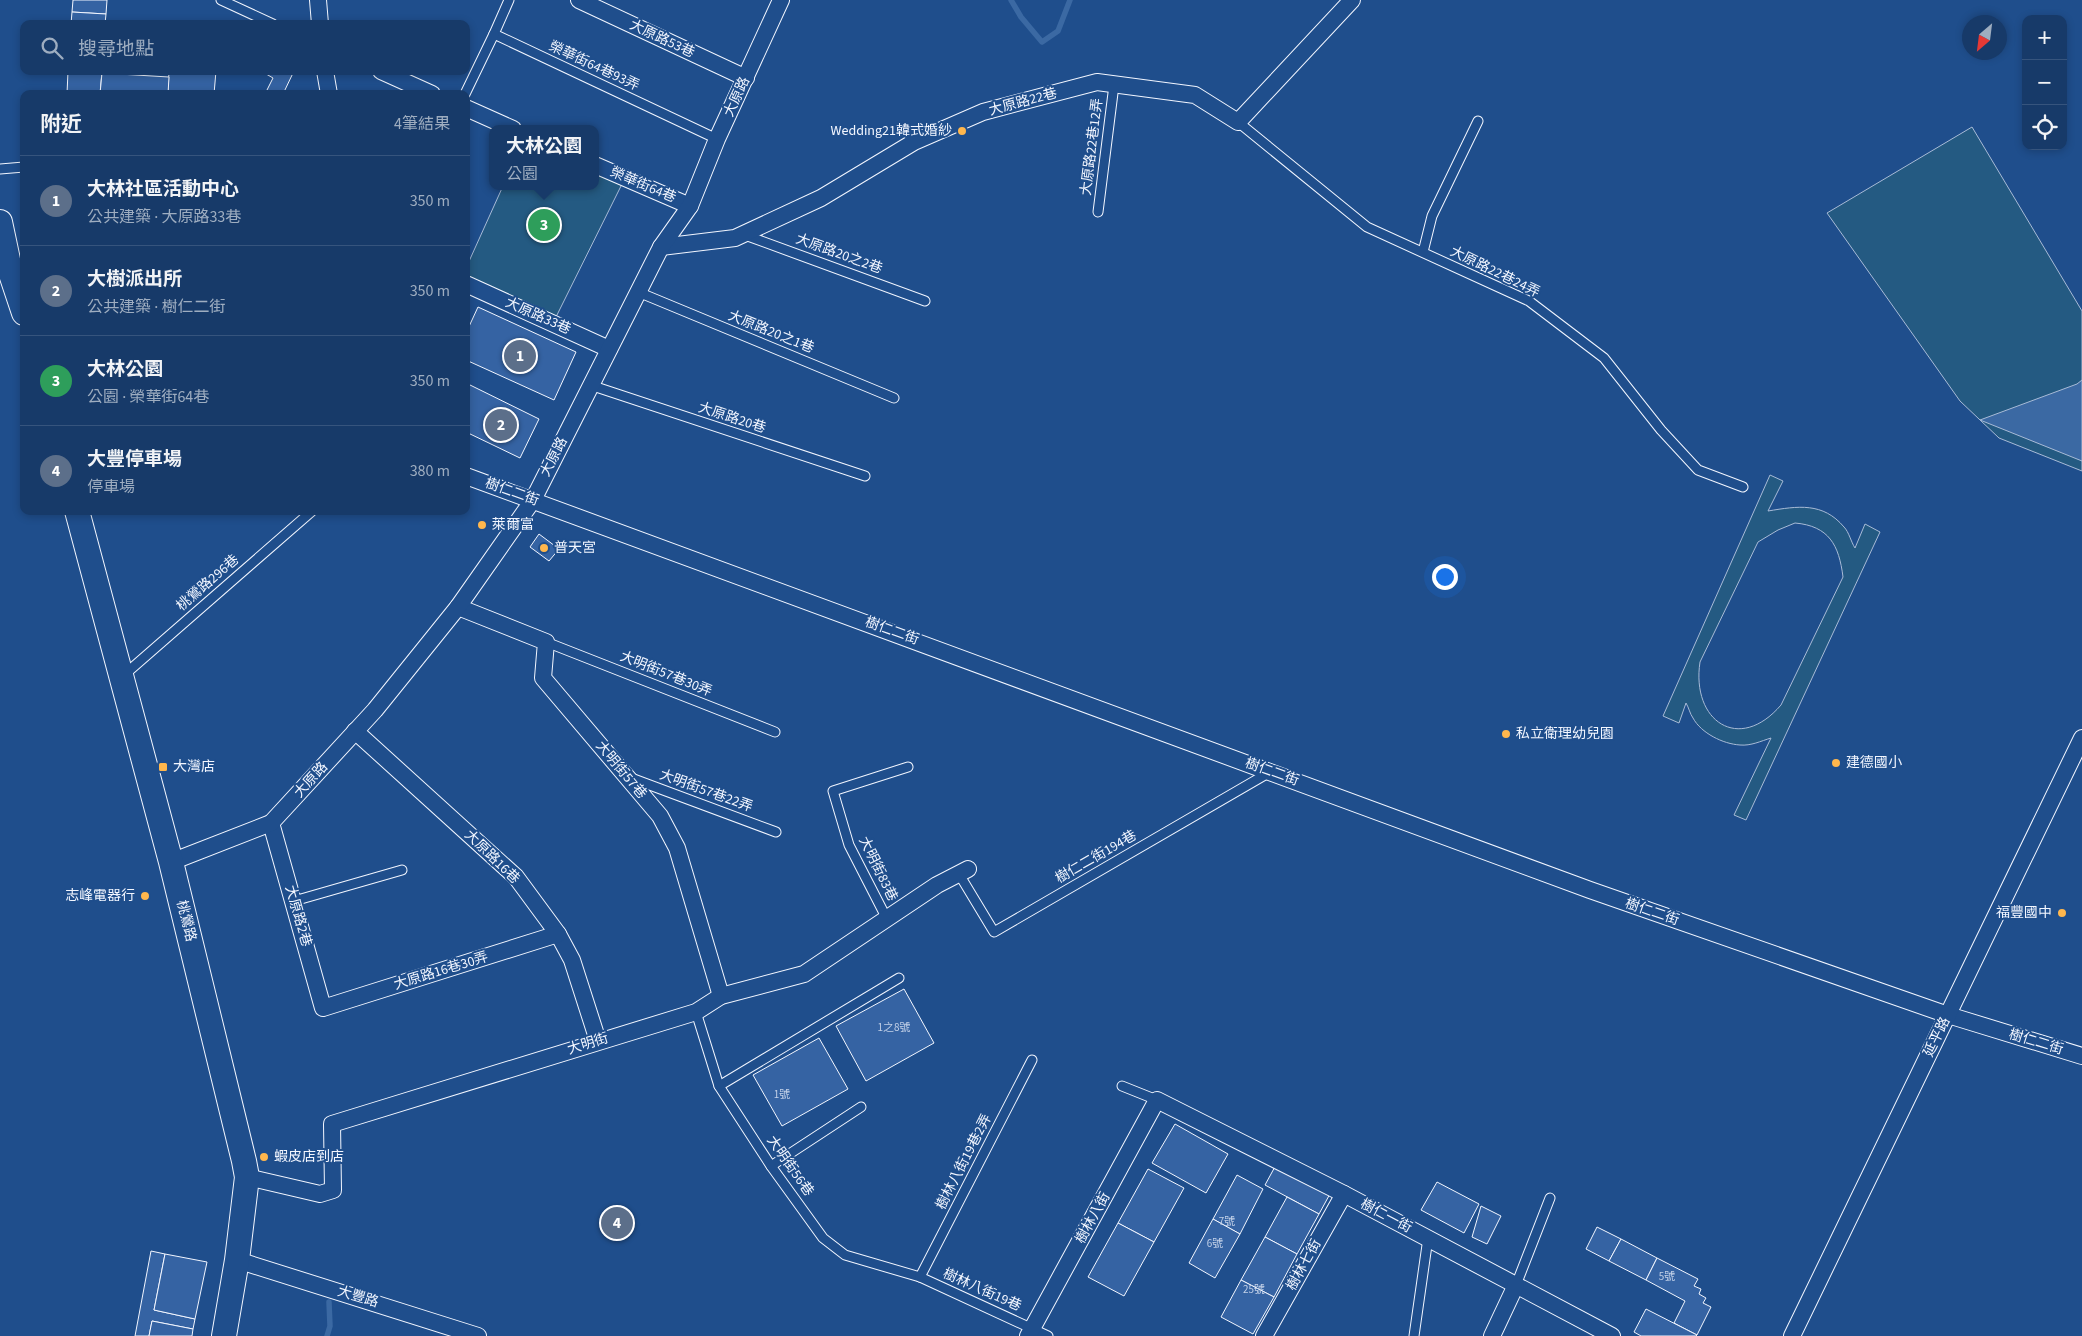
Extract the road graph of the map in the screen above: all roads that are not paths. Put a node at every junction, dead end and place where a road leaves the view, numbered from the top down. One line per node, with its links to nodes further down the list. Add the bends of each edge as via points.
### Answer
1 (221, 0): 7 (lane)
2 (318, 0): 8 (street)
3 (509, 0): 9 (lane)
4 (579, 0): 12 (street, 大原路53巷)
5 (781, 0): 12 (street, 大原路)
6 (1352, 0): 19 (street)
7 (264, 20)
8 (320, 20)
9 (494, 34): 16 (lane); 21 (lane, 榮華街64巷93弄)
10 (326, 75): 14 (street)
11 (390, 75): 15 (street)
12 (746, 78): 21 (street, 大原路)
13 (1114, 85): 19 (street, 大原路22巷, via 1195,95); 26 (lane, 大原路22巷12弄); 28 (street, 大原路22巷, via 1097,82 983,112 914,142 821,198)
14 (328, 90)
15 (423, 90)
16 (467, 90)
17 (470, 110): 20 (street)
18 (1478, 121): 30 (lane, via 1432,216)
19 (1238, 122): 30 (lane, 大原路22巷24弄, via 1367,227)
20 (504, 125)
21 (717, 139): 25 (street, 大原路)
22 (599, 166): 25 (street, 榮華街64巷)
23 (20, 167): 24 (lane)
24 (0, 169)
25 (690, 206): 29 (street, 大原路)
26 (1098, 212)
27 (0, 222): 31 (main road)
28 (742, 234): 29 (street, 大原路22巷, via 735,238); 35 (lane, 大原路20之2巷)
29 (661, 247): 33 (street, 大原路)
30 (1423, 252): 41 (lane, 大原路22巷24弄, via 1529,302 1604,358 1661,430 1698,470)
31 (11, 270): 34 (main road)
32 (470, 286): 36 (street, 大原路33巷)
33 (638, 292): 36 (street, 大原路); 38 (lane, 大原路20之1巷)
34 (20, 300)
35 (925, 300)
36 (609, 349): 37 (street, 大原路)
37 (590, 385): 39 (lane, 大原路20巷); 42 (street, 大原路)
38 (894, 398)
39 (866, 476)
40 (470, 477): 42 (street, 樹仁二街)
41 (1742, 487)
42 (533, 500): 45 (street, 大原路); 52 (street, 樹仁二街)
43 (78, 515): 47 (main road, 桃鶯路)
44 (307, 515): 47 (lane, 桃鶯路296巷)
45 (458, 607): 46 (street); 48 (street, 大原路)
46 (546, 642): 49 (lane, 大明街57巷30弄); 53 (street, 大明街57巷, via 543,678)
47 (122, 676): 56 (main road, 桃鶯路)
48 (355, 731): 54 (street, 大原路); 61 (street, 大原路16巷, via 516,877)
49 (776, 732)
50 (2082, 738): 66 (street, 延平路)
51 (908, 767): 60 (lane, 大明街83巷, via 833,791 849,845)
52 (1270, 772): 58 (lane, 樹仁二街194巷, via 994,932); 66 (street, 樹仁二街, via 1590,890)
53 (626, 776): 55 (lane, 大明街57巷22弄); 63 (street, 大明街57巷, via 660,816 677,848)
54 (271, 824): 56 (street, 大原路); 59 (street, 大原路2巷)
55 (776, 832)
56 (171, 862): 75 (main road, 桃鶯路)
57 (402, 870): 59 (lane)
58 (964, 871): 60 (street, 大明街)
59 (294, 901): 64 (street, 大原路2巷)
60 (887, 919): 63 (street, 大明街, via 804,974)
61 (558, 934): 64 (street, 大原路16巷30弄); 67 (street, 大原路16巷, via 572,960)
62 (900, 978): 70 (lane)
63 (721, 996): 65 (street, 大明街)
64 (323, 1008)
65 (696, 1012): 67 (street, 大明街); 70 (lane, 大明街56巷)
66 (1948, 1014): 68 (street, 樹仁二街); 90 (street, 延平路)
67 (598, 1041): 75 (street, 大明街, via 332,1124 333,1190 320,1194)
68 (2082, 1056)
69 (1032, 1060): 80 (lane, 樹林八街19巷2弄)
70 (719, 1086): 74 (lane, 大明街56巷)
71 (1122, 1086): 72 (lane)
72 (1157, 1100): 76 (street, 樹仁一街); 82 (street, 樹林八街)
73 (861, 1107): 74 (lane)
74 (771, 1166): 80 (lane, 大明街56巷, via 823,1238 845,1256)
75 (247, 1177): 79 (main road, 桃鶯路)
76 (1344, 1194): 78 (street, 樹仁一街); 86 (street, 樹林七街)
77 (1550, 1198): 81 (lane)
78 (1428, 1238): 81 (street, 樹仁一街); 87 (lane)
79 (237, 1260): 83 (main road, 桃鶯路); 84 (street, 大豐路)
80 (920, 1277): 82 (lane, 樹林八街19巷)
81 (1516, 1285): 88 (street); 89 (street, 樹仁一街)
82 (1030, 1332): 85 (lane, 樹林八街19巷)
83 (224, 1336)
84 (478, 1336)
85 (1048, 1336)
86 (1264, 1336)
87 (1414, 1336)
88 (1492, 1336)
89 (1612, 1336)
90 (1792, 1336)

